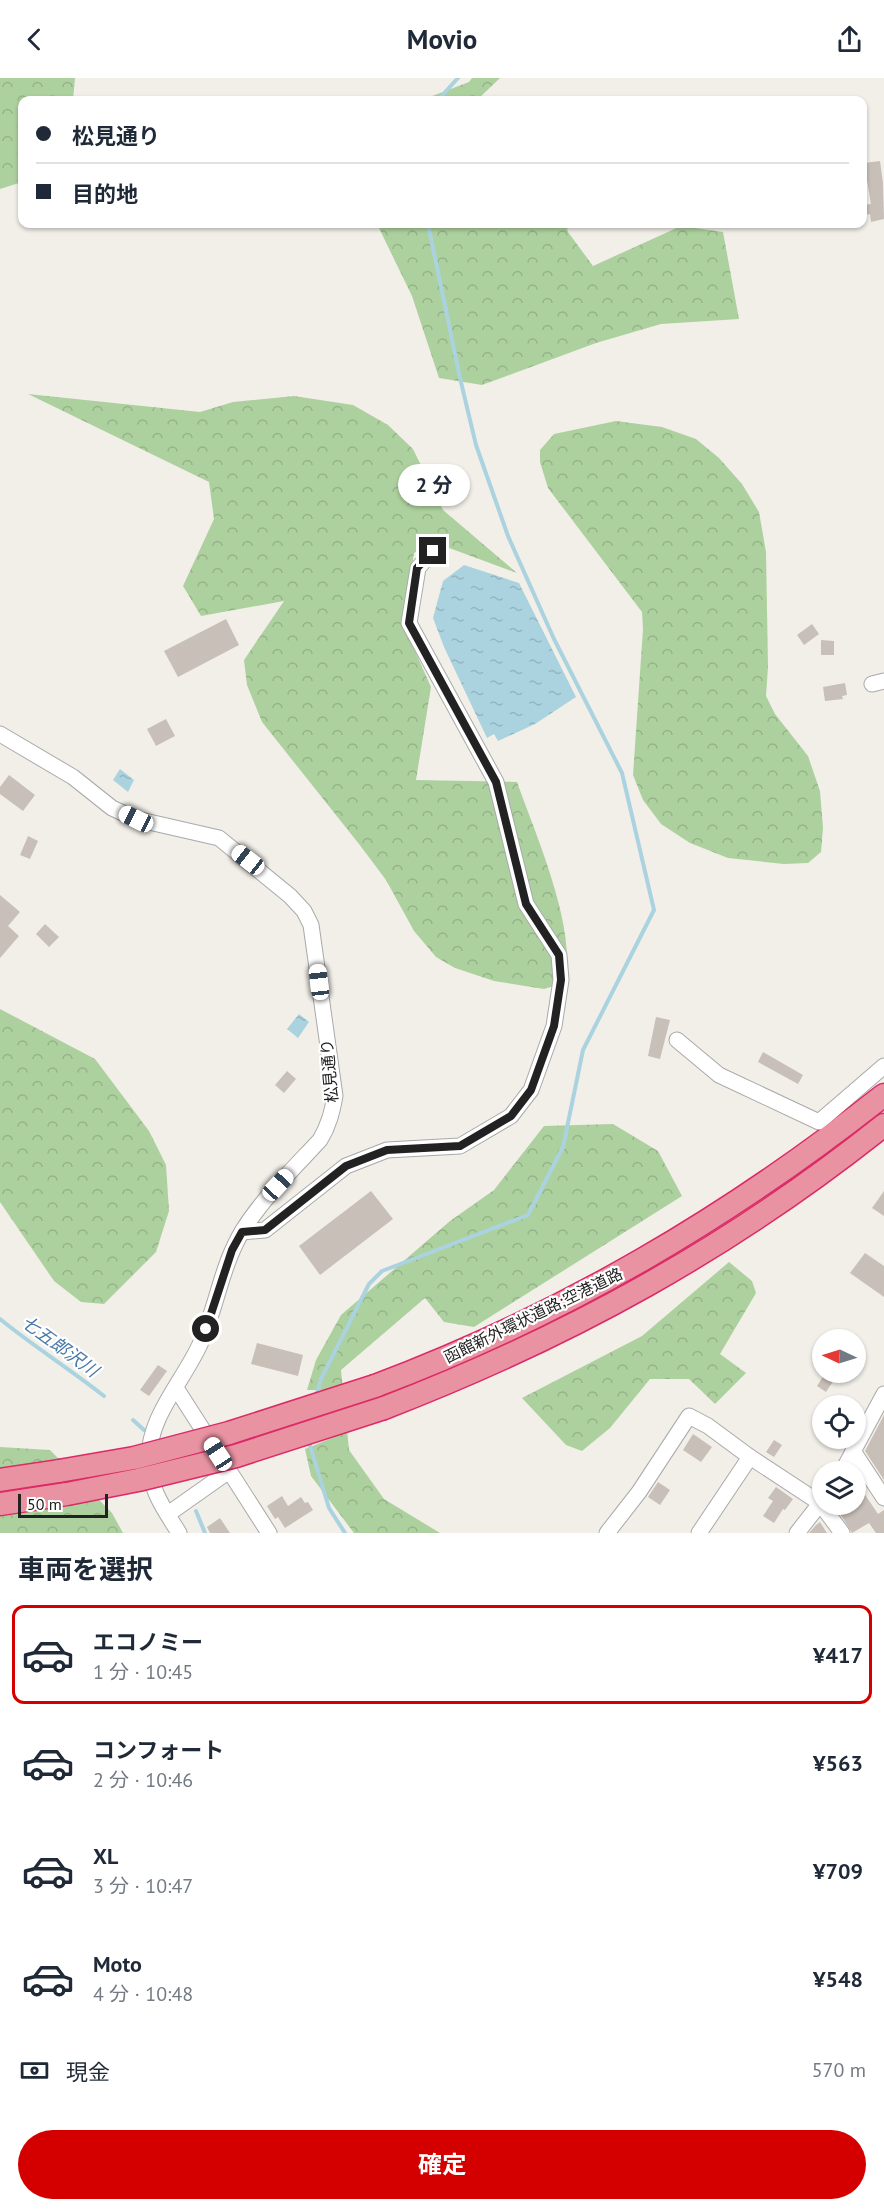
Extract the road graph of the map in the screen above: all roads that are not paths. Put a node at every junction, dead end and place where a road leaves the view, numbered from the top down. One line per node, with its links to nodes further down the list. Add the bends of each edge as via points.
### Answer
1 (433, 551): 7 (street, via 417,568 409,623 496,782 526,904 559,955 561,980 554,1026 531,1090 511,1116 460,1146 387,1150 346,1166 265,1230)
2 (0, 734): 7 (street, 松見通り, via 73,777 112,808 136,819 219,838 290,896 311,925 335,1096 332,1113 320,1140)
3 (677, 1040): 4 (street, via 719,1075 819,1122)
4 (884, 1066)
5 (884, 1095): 14 (highway, 函館新外環状道路;空港道路, bridge, via 747,1197 657,1253 491,1339 375,1386 229,1433 134,1458)
6 (884, 1125): 17 (highway, 函館新外環状道路;空港道路, bridge, via 759,1217 668,1275 558,1333 443,1386 236,1456 138,1480)
7 (242, 1232): 8 (street, 松見通り, via 232,1250 200,1344)
8 (176, 1388): 13 (street); 18 (street, 松見通り, via 161,1413 149,1460 153,1488)
9 (884, 1394): 10 (street)
10 (853, 1451): 12 (street); 16 (street)
11 (750, 1457): 15 (street); 23 (street, via 688,1416); 24 (street)
12 (848, 1461)
13 (229, 1471): 18 (street); 22 (street)
14 (0, 1480)
15 (812, 1496)
16 (884, 1498)
17 (0, 1504)
18 (168, 1514): 21 (street, 松見通り)
19 (812, 1514): 25 (street)
20 (830, 1515): 26 (street)
21 (179, 1533)
22 (269, 1533)
23 (607, 1533)
24 (699, 1533)
25 (797, 1533)
26 (842, 1533)

